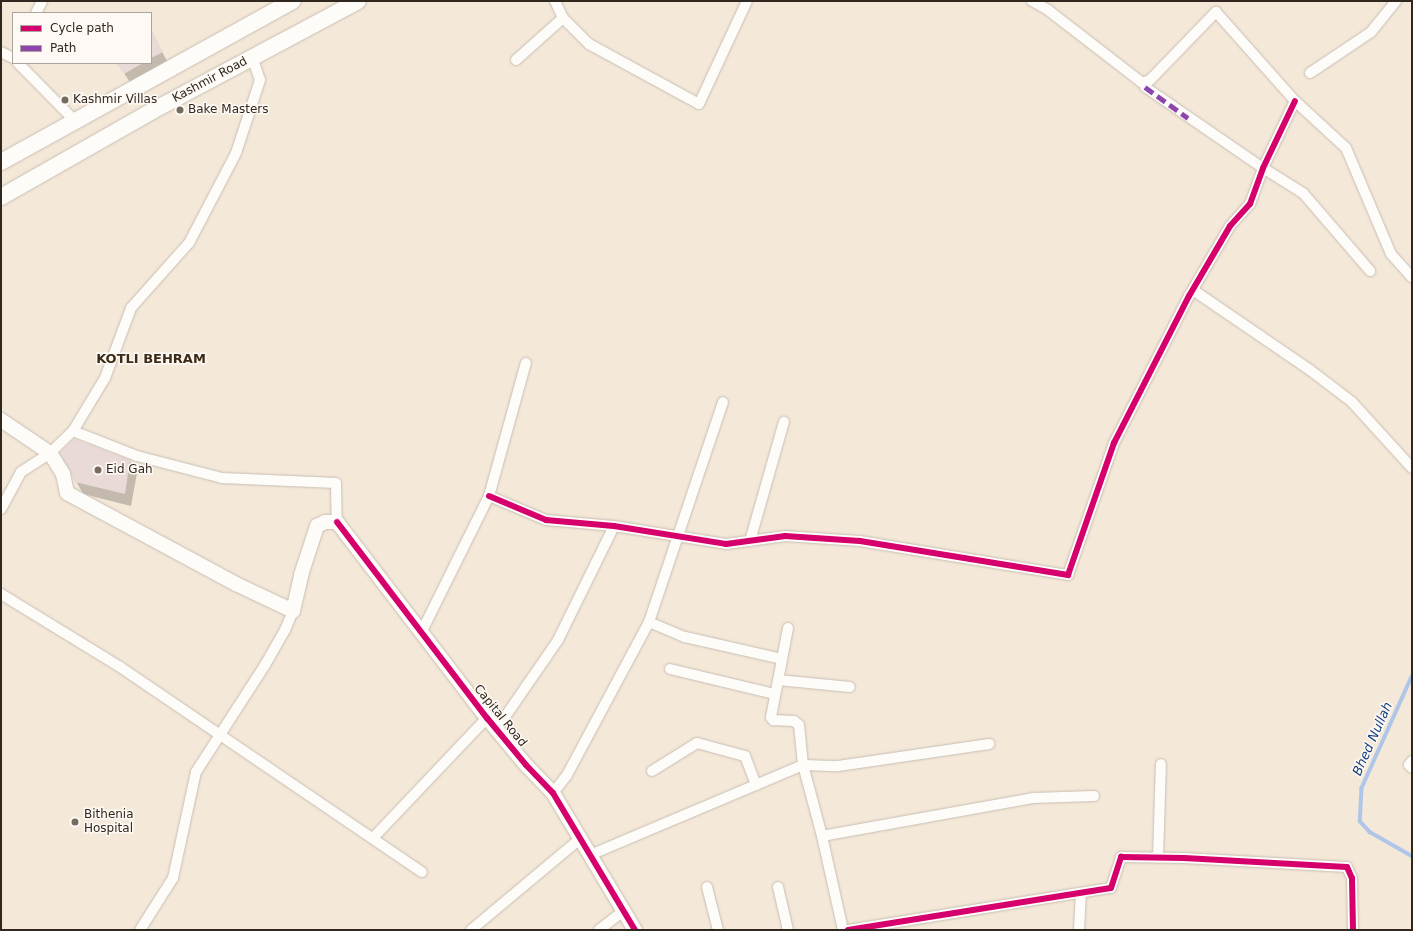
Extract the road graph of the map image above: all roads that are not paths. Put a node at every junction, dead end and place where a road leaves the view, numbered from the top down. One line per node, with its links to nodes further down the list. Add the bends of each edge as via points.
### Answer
1 (42, 1): 8 (street)
2 (293, 1): 18 (main road)
3 (358, 1): 12 (main road, Kashmir Road)
4 (555, 1): 9 (street)
5 (747, 1): 9 (street, via 699,104 589,44)
6 (1032, 1): 17 (street, via 1048,10 1141,82 1150,80 1216,12)
7 (1396, 1): 15 (street, via 1371,32)
8 (36, 12)
9 (563, 18): 13 (street)
10 (1, 52): 11 (street)
11 (12, 57)
12 (252, 58): 21 (main road, Kashmir Road); 29 (street, via 260,80 236,153 189,243 131,308 105,378)
13 (516, 60)
14 (20, 64): 18 (street)
15 (1310, 73)
16 (1145, 87): 20 (street)
17 (1295, 101): 20 (street); 23 (street, via 1346,148 1390,254)
18 (75, 121): 19 (main road)
19 (1, 162)
20 (1263, 168): 22 (street, via 1303,192); 24 (street, via 1250,204 1230,226)
21 (1, 197)
22 (1370, 271)
23 (1412, 277)
24 (1193, 290): 31 (street, via 1352,402); 37 (street, via 1114,443 1068,575 860,541 785,536)
25 (526, 363): 32 (street)
26 (722, 402): 36 (street)
27 (1, 420): 30 (street)
28 (784, 422): 37 (street)
29 (73, 431): 30 (street); 34 (street, via 137,456 222,478 336,483)
30 (50, 454): 33 (street, via 21,472); 39 (street, via 62,474 67,493 236,584)
31 (1412, 468)
32 (489, 496): 35 (street, via 546,520); 42 (street)
33 (1, 508)
34 (337, 522): 39 (street, via 325,522 317,526 301,575); 42 (street, Capital Road)
35 (614, 526): 36 (street); 49 (street, via 558,640)
36 (677, 536): 37 (street, via 726,544); 40 (street)
37 (750, 541)
38 (1, 594): 50 (street, via 120,667)
39 (293, 611): 50 (street, via 265,665)
40 (649, 622): 43 (street, via 685,637); 56 (street, via 567,775)
41 (788, 628): 43 (street)
42 (421, 633): 48 (street, Capital Road)
43 (782, 659): 45 (street)
44 (670, 670): 47 (street)
45 (778, 680): 46 (street); 47 (street)
46 (850, 687)
47 (775, 694): 53 (street, via 771,717 773,720 794,721 799,725)
48 (487, 718): 49 (street, Capital Road); 59 (street)
49 (496, 730): 56 (street, Capital Road)
50 (219, 735): 59 (street); 68 (street, via 196,772 173,878)
51 (989, 744): 53 (street, via 838,766)
52 (1161, 764): 62 (street)
53 (804, 765): 55 (street); 58 (street)
54 (652, 771): 55 (street, via 697,743 745,756)
55 (756, 785): 61 (street)
56 (554, 793): 60 (street, Capital Road)
57 (1094, 796): 58 (street, via 1033,798)
58 (822, 836): 74 (street)
59 (373, 838): 63 (street)
60 (580, 839): 61 (street, Capital Road); 69 (street)
61 (590, 855): 67 (street, Capital Road)
62 (1158, 858): 66 (street, via 1121,857 1111,888); 77 (street, via 1348,867 1352,878)
63 (422, 872)
64 (707, 887): 72 (street)
65 (778, 887): 73 (street)
66 (1081, 894): 75 (street); 76 (street)
67 (625, 910): 70 (street); 71 (street, Capital Road)
68 (141, 930)
69 (471, 930)
70 (599, 930)
71 (635, 930)
72 (718, 930)
73 (788, 930)
74 (843, 930)
75 (853, 930)
76 (1079, 930)
77 (1353, 930)

